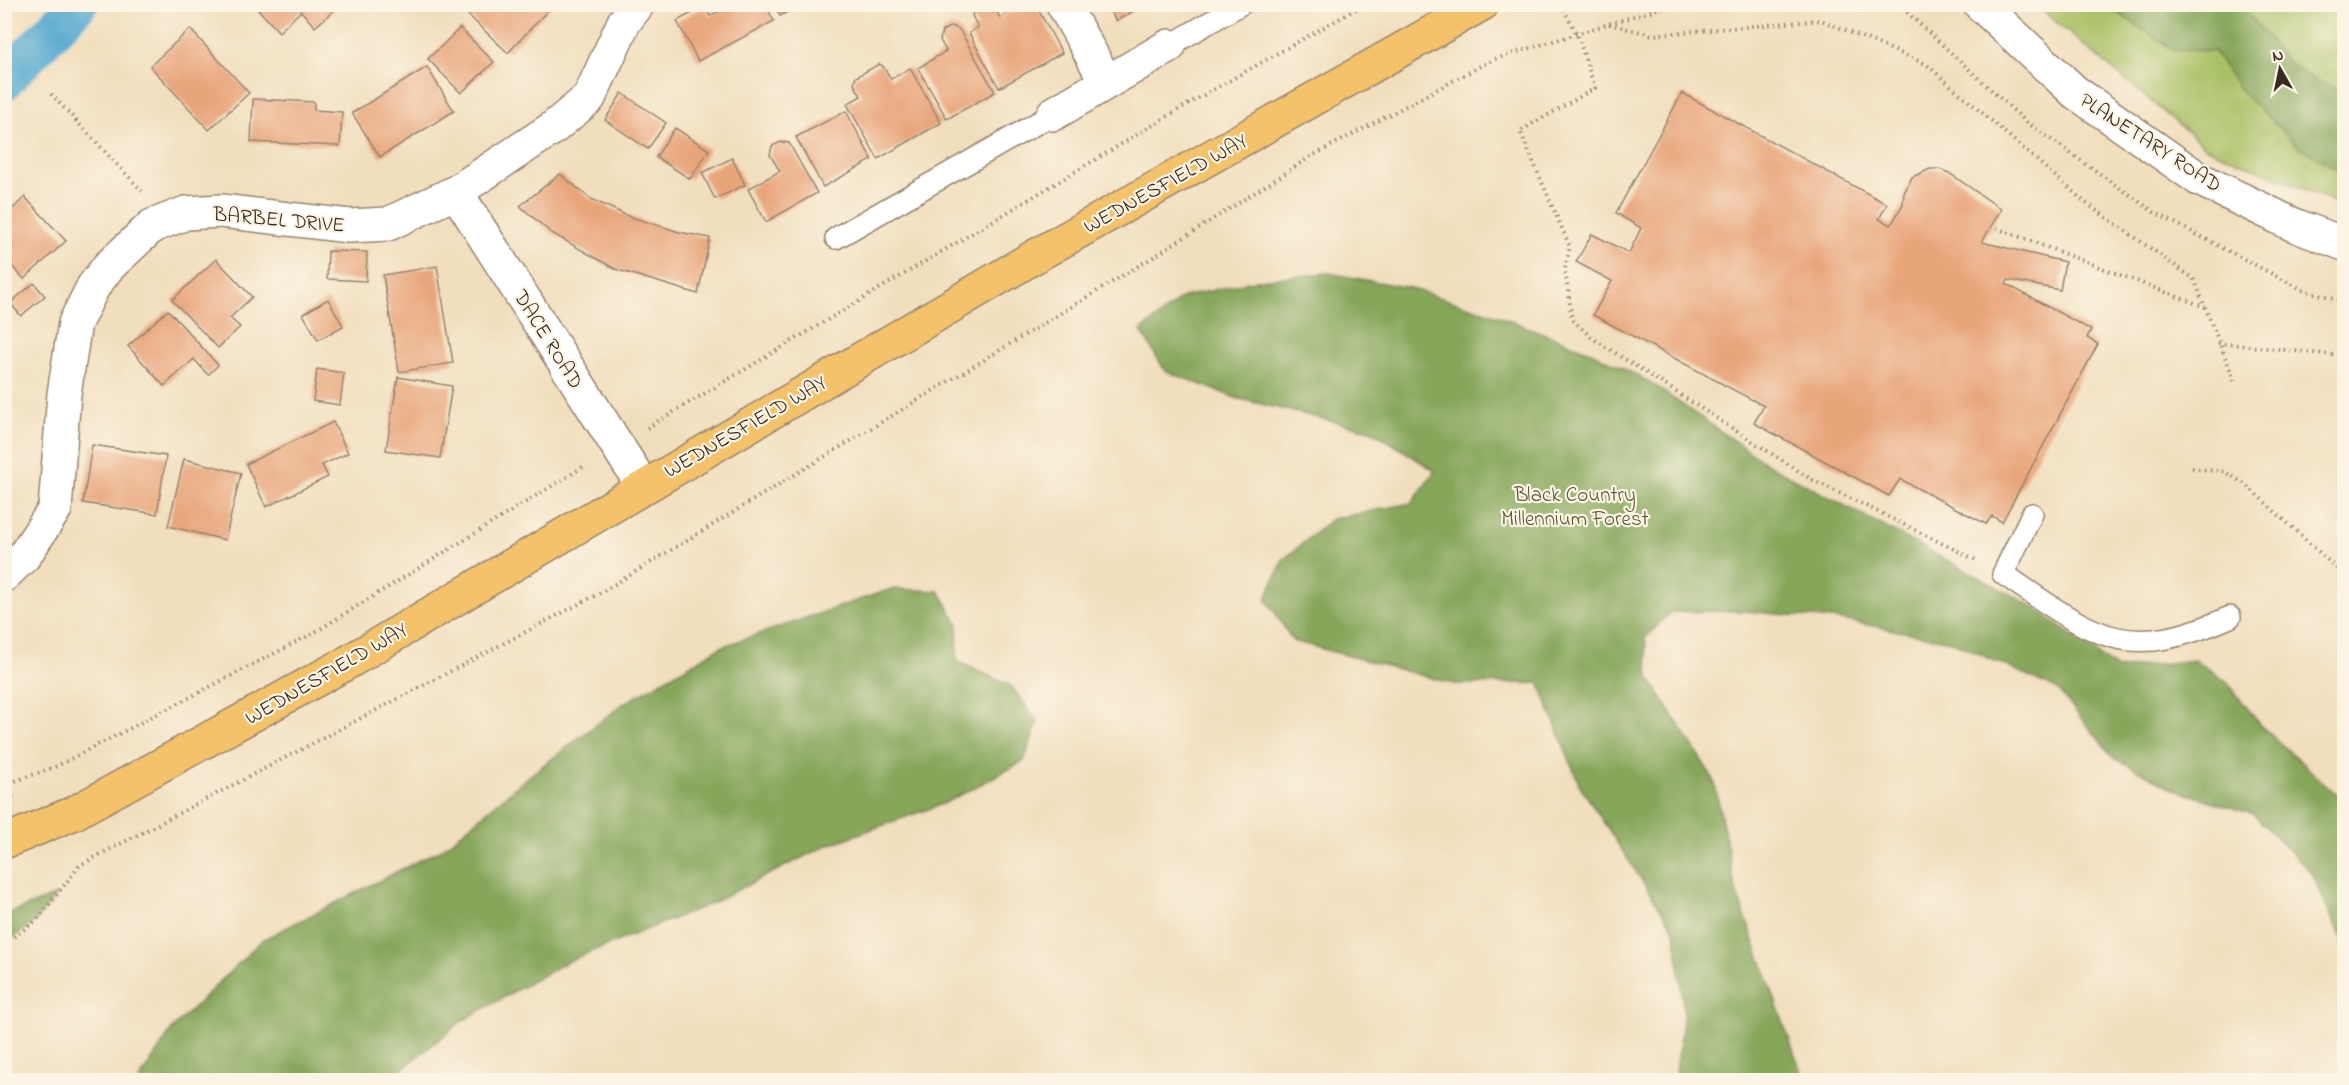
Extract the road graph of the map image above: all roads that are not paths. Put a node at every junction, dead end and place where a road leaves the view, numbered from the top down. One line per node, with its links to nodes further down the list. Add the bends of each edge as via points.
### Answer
1 (1063, 4): 7 (street)
2 (1241, 4): 6 (lane)
3 (1482, 4): 12 (main road, WEDNESFIELD WAY, via 1039,254)
4 (1980, 4): 11 (street, PLANETARY ROAD, via 2075,92 2199,178 2294,225)
5 (622, 10): 9 (street, BARBEL DRIVE, via 589,98 553,128)
6 (1169, 46): 7 (street)
7 (1106, 81): 8 (street)
8 (1053, 114): 10 (lane)
9 (456, 192): 12 (street, DACE ROAD); 14 (street, BARBEL DRIVE, via 388,224 349,226 221,211 186,213 152,226 108,267 75,323 64,394 55,509 24,555)
10 (836, 238)
11 (2344, 244)
12 (643, 486): 16 (main road, WEDNESFIELD WAY, via 345,664 74,813)
13 (2032, 514): 15 (lane, via 2003,574 2078,624 2103,636 2127,641 2176,638)
14 (4, 575)
15 (2230, 617)
16 (4, 842)

